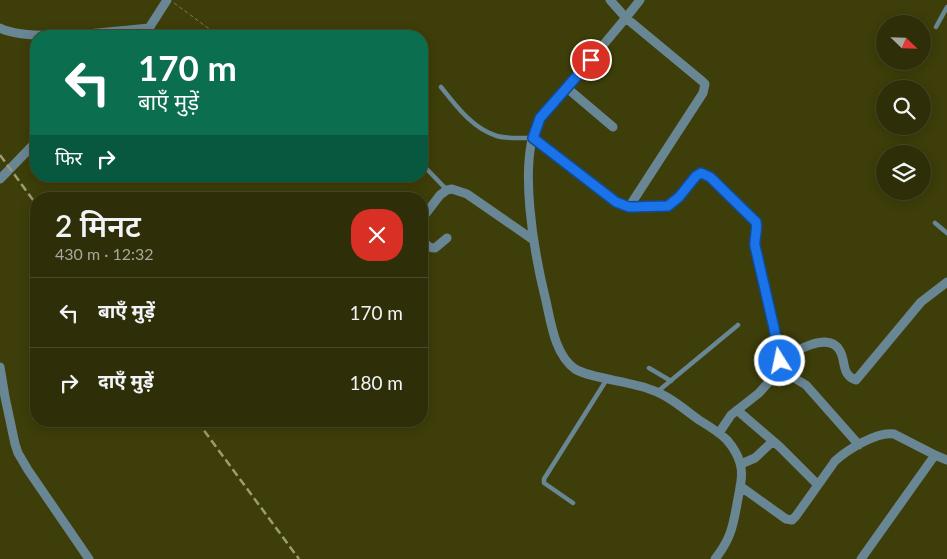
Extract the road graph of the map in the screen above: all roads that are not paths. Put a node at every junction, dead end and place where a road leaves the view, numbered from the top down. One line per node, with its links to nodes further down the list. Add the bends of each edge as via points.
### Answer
1 (168, 0): 8 (street)
2 (610, 0): 5 (street)
3 (640, 0): 5 (street)
4 (947, 7): 6 (lane)
5 (626, 18): 12 (street); 19 (street, via 702,80 705,88)
6 (936, 27)
7 (0, 28): 10 (street)
8 (150, 28): 9 (street)
9 (118, 30)
10 (30, 34)
11 (441, 87): 14 (lane, via 462,113 490,133)
12 (567, 88): 13 (street); 14 (street, via 540,118)
13 (613, 127)
14 (533, 138): 19 (street, via 616,202); 24 (street, via 529,181)
15 (30, 148): 17 (street)
16 (428, 170): 18 (lane)
17 (0, 179)
18 (447, 190): 20 (street); 24 (street, via 452,188 466,194)
19 (629, 207): 28 (street, via 668,206 701,173 710,177 752,217 757,227 755,246)
20 (428, 211)
21 (935, 223): 22 (lane)
22 (947, 233)
23 (447, 238): 25 (street, via 435,248)
24 (532, 239): 31 (street, via 554,336 561,352 575,368)
25 (428, 246)
26 (947, 282): 28 (street, via 921,302 856,380 845,369 841,352 828,342 802,348)
27 (738, 325): 32 (lane)
28 (779, 365): 34 (street, via 766,386); 37 (street, via 806,386)
29 (0, 367): 44 (street, via 18,452)
30 (649, 368): 32 (lane)
31 (607, 378): 33 (street); 43 (lane, via 544,479 547,485)
32 (671, 381): 33 (lane)
33 (658, 392): 35 (street)
34 (737, 410): 35 (street); 36 (street)
35 (719, 433): 40 (street, via 735,451)
36 (773, 441): 40 (street, via 755,458); 41 (street)
37 (859, 445): 38 (street, via 888,433); 41 (street, via 839,458)
38 (935, 455): 39 (street); 46 (street)
39 (947, 460)
40 (741, 464): 42 (street)
41 (818, 485): 42 (street, via 792,520 786,520)
42 (740, 486): 45 (street, via 730,537)
43 (573, 503)
44 (89, 559)
45 (715, 559)
46 (861, 559)

